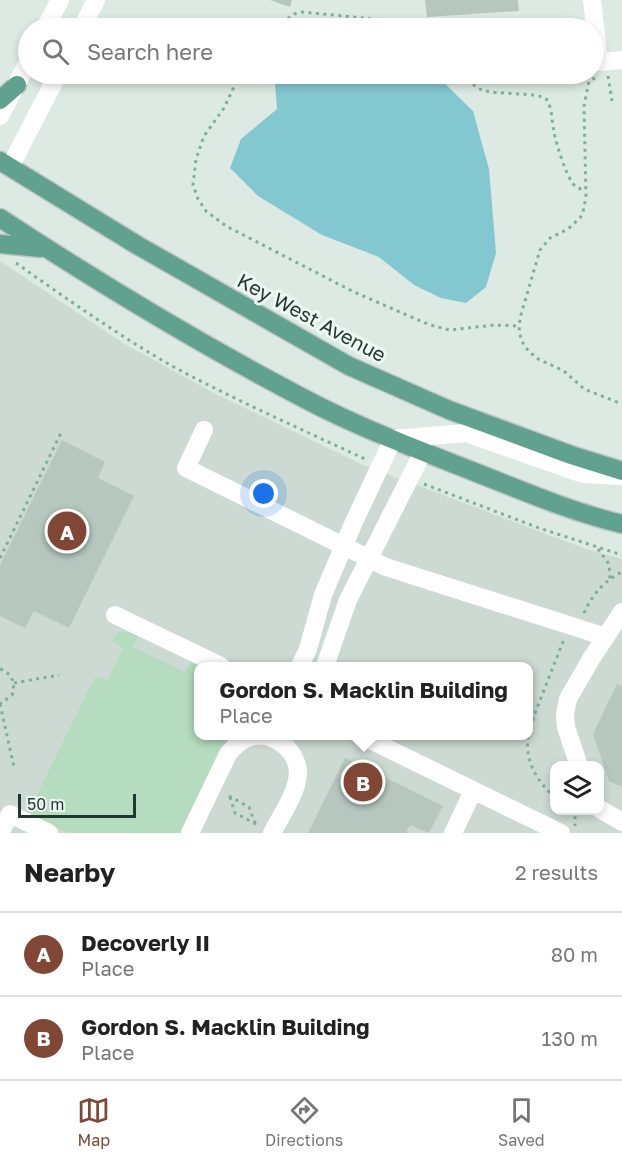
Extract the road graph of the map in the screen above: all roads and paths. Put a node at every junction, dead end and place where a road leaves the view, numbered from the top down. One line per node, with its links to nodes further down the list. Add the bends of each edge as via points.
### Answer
1 (60, 0): 4 (street)
2 (96, 0): 5 (street)
3 (592, 0): 8 (street)
4 (50, 18)
5 (87, 18)
6 (289, 18): 7 (path, via 302,12)
7 (363, 18)
8 (594, 18)
9 (622, 60): 10 (street)
10 (604, 67)
11 (604, 79): 18 (path)
12 (52, 84): 20 (street)
13 (235, 84): 25 (path, via 198,149 193,185 206,211 354,292 430,325 450,330)
14 (473, 84): 21 (path, via 486,91 543,97 550,108 564,165 574,184)
15 (590, 84): 21 (path, via 584,99)
16 (17, 85): 17 (main road); 19 (street)
17 (0, 100)
18 (612, 101)
19 (0, 116)
20 (3, 170): 32 (main road, Key West Avenue, via 349,366 449,410)
21 (585, 189): 25 (path, via 580,218 550,238 540,250)
22 (0, 218): 23 (main road)
23 (48, 249): 24 (main road, via 17,244); 29 (main road, via 126,299 306,400)
24 (5, 251): 31 (path, via 97,320 172,366 262,412)
25 (519, 326): 26 (path, via 524,346 536,358 564,370 584,389)
26 (622, 404)
27 (204, 430): 36 (street, via 186,468)
28 (61, 433): 39 (path)
29 (393, 439): 30 (main road); 31 (street); 33 (street, via 466,433 583,474)
30 (423, 452): 34 (street); 35 (main road)
31 (381, 465): 36 (street)
32 (622, 471)
33 (622, 476)
34 (410, 478): 37 (path); 40 (street)
35 (622, 524)
36 (345, 547): 40 (street); 48 (street, via 323,595)
37 (595, 547): 38 (path); 42 (path, via 609,564)
38 (622, 555)
39 (0, 558)
40 (369, 559): 45 (street); 49 (street, via 348,600)
41 (622, 572): 42 (path)
42 (610, 579): 45 (path)
43 (622, 612): 46 (street)
44 (115, 615): 47 (street)
45 (574, 626): 46 (street); 54 (path, via 566,634)
46 (606, 637): 59 (street, via 568,699 566,727)
47 (213, 662)
48 (302, 662)
49 (326, 662)
50 (0, 669): 52 (path, via 9,673)
51 (59, 675): 52 (path)
52 (14, 683): 53 (path, via 12,695)
53 (0, 704): 60 (path)
54 (533, 719)
55 (246, 740): 61 (street, via 228,754)
56 (372, 740): 62 (street)
57 (528, 740): 63 (path, via 531,766)
58 (290, 741): 72 (street, via 298,776)
59 (578, 761)
60 (14, 767)
61 (212, 788): 64 (path); 71 (street)
62 (473, 791): 68 (street); 73 (street)
63 (550, 792)
64 (230, 797): 67 (path, via 249,807); 67 (path, via 234,813)
65 (604, 811): 66 (street)
66 (622, 822)
67 (255, 823): 72 (path)
68 (541, 829): 74 (street)
69 (0, 833): 70 (street, via 10,814)
70 (49, 833)
71 (190, 833)
72 (273, 833)
73 (453, 833)
74 (561, 833)

